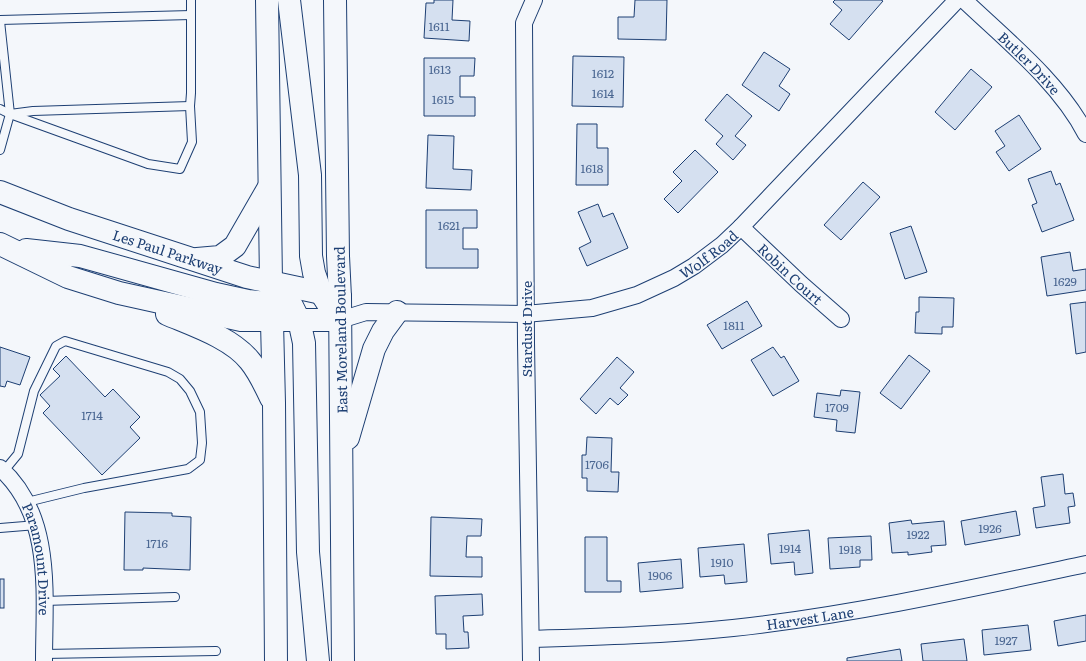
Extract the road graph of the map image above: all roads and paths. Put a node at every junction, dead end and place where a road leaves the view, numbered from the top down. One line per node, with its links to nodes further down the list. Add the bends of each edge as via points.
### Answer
1 (191, 0): 8 (lane)
2 (267, 0): 16 (main road)
3 (289, 0): 23 (main road, via 310,175 311,256 314,273)
4 (335, 0): 23 (main road, East Moreland Boulevard, via 338,256)
5 (534, 0): 27 (street, Stardust Drive, via 524,23)
6 (957, 0): 18 (street, Wolf Road)
7 (964, 0): 14 (street, Butler Drive, via 1044,77 1065,101)
8 (191, 14): 9 (lane); 11 (lane)
9 (0, 20): 10 (lane)
10 (2, 60): 13 (lane)
11 (190, 106): 13 (lane); 13 (lane, via 192,142 180,169 148,164)
12 (0, 110): 13 (lane)
13 (10, 114): 15 (lane)
14 (1086, 134)
15 (0, 150)
16 (269, 186): 20 (main road, via 236,246 220,257); 21 (main road)
17 (0, 192): 20 (main road, Les Paul Parkway, via 69,218)
18 (741, 227): 27 (street, Wolf Road, via 694,266 648,291 592,308); 28 (street, Robin Court)
19 (5, 246): 22 (main road, via 68,277); 24 (main road, via 80,256)
20 (197, 259): 21 (main road, Les Paul Parkway, via 247,277)
21 (271, 282): 23 (main road, Les Paul Parkway); 24 (main road)
22 (119, 293): 24 (main road, via 241,320); 30 (main road, via 212,333 234,347 249,360)
23 (329, 298): 24 (main road); 25 (street, Wolf Road); 29 (main road, East Moreland Boulevard)
24 (283, 312): 29 (main road); 30 (main road); 43 (main road, via 304,343 308,552)
25 (366, 312): 26 (street, Wolf Road); 29 (street, Wolf Road)
26 (397, 312): 27 (street, Wolf Road); 31 (main road, via 374,349)
27 (525, 314): 39 (street, Stardust Drive)
28 (841, 319)
29 (340, 320): 31 (main road, East Moreland Boulevard)
30 (274, 403): 42 (main road)
31 (342, 458): 44 (main road, East Moreland Boulevard)
32 (2, 470): 33 (street, Paramount Drive); 33 (lane, via 18,454 34,391 56,346 65,341 168,372 180,378 190,391 200,412 202,443 200,460 188,470 84,488)
33 (27, 502): 34 (street, Paramount Drive)
34 (37, 525): 35 (lane); 38 (street, Paramount Drive, via 44,567)
35 (0, 528)
36 (1086, 564): 39 (street, Harvest Lane, via 821,616 732,628 629,636)
37 (175, 597): 38 (lane)
38 (44, 601): 41 (street, Paramount Drive)
39 (531, 639): 45 (street, Stardust Drive)
40 (216, 651): 41 (lane)
41 (44, 658)
42 (276, 661)
43 (318, 661)
44 (343, 661)
45 (531, 661)

